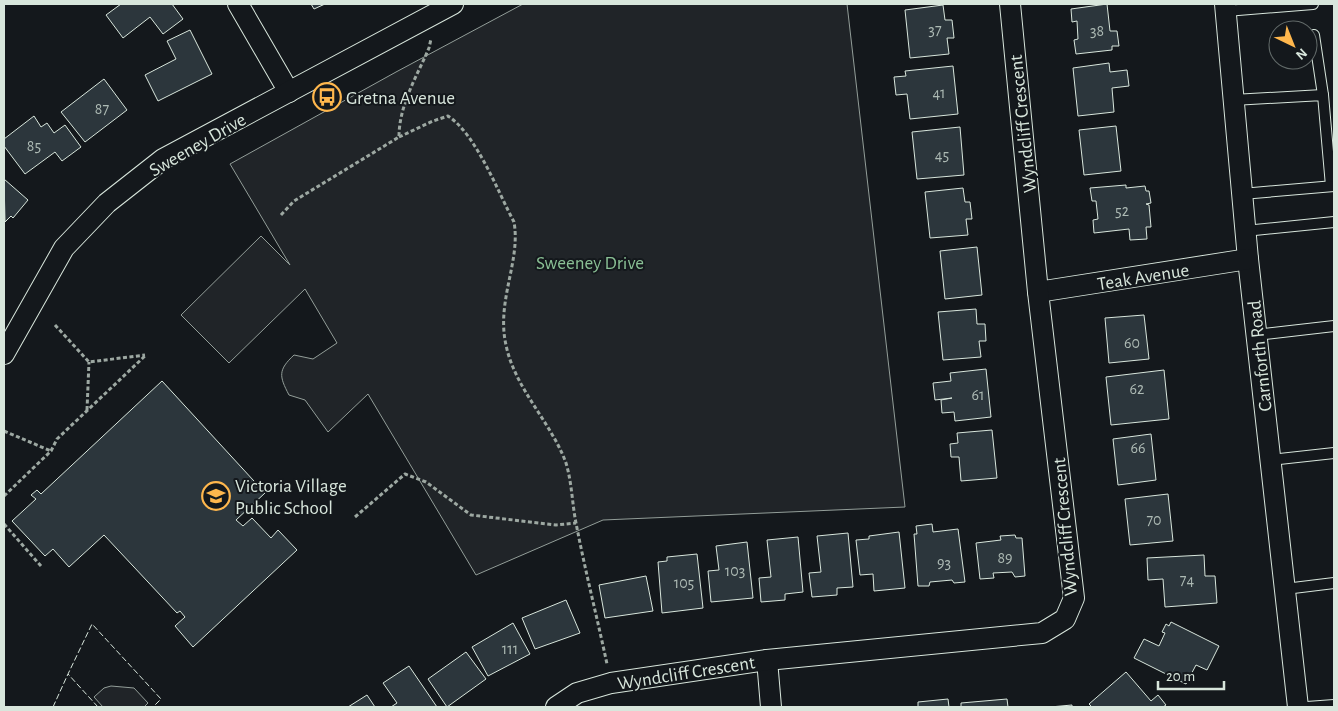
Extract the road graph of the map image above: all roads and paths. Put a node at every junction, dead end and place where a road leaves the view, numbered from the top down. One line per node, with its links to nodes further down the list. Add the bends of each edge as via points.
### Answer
1 (238, 4): 8 (street)
2 (454, 4): 6 (street, Sweeney Drive)
3 (1010, 4): 18 (street, Wyndcliff Crescent)
4 (1313, 4): 5 (lane)
5 (1225, 7): 10 (street, Carnforth Road)
6 (434, 14): 8 (street, Sweeney Drive); 11 (path, via 429,48 399,122)
7 (1318, 62): 9 (lane)
8 (289, 92): 22 (street, Sweeney Drive, via 163,159 107,203 64,248)
9 (1323, 95): 10 (lane); 12 (lane)
10 (1233, 100): 13 (street, Carnforth Road)
11 (400, 137): 14 (path, via 294,201); 31 (path, via 448,116 459,123 470,137 514,222 517,238 503,328 506,348 514,369 566,463)
12 (1333, 186): 13 (lane)
13 (1242, 194): 16 (street, Carnforth Road)
14 (281, 215)
15 (1334, 222): 16 (lane)
16 (1245, 231): 17 (street, Carnforth Road)
17 (1248, 259): 18 (street, Teak Avenue); 21 (street, Carnforth Road)
18 (1038, 292): 36 (street, Wyndcliff Crescent, via 1074,598 1065,619 1042,633)
19 (55, 325): 23 (path)
20 (1334, 326): 21 (lane)
21 (1256, 335): 28 (street, Carnforth Road)
22 (4, 354)
23 (89, 362): 24 (path); 24 (path, via 146,355)
24 (87, 410): 26 (path, via 57,439)
25 (4, 431): 26 (path)
26 (51, 451): 29 (path)
27 (1334, 453): 28 (lane)
28 (1270, 460): 35 (street, Carnforth Road)
29 (4, 496)
30 (355, 517): 31 (path, via 406,474 426,482 471,515 556,525)
31 (576, 523): 37 (path)
32 (4, 524): 33 (path)
33 (41, 566)
34 (1334, 583): 35 (lane)
35 (1285, 589): 41 (street, Carnforth Road)
36 (767, 660): 37 (street, Wyndcliff Crescent); 40 (street)
37 (611, 683): 39 (street, Wyndcliff Crescent, via 577,693)
38 (1334, 705): 42 (lane)
39 (556, 707)
40 (771, 707)
41 (1298, 707)
42 (1306, 707)

